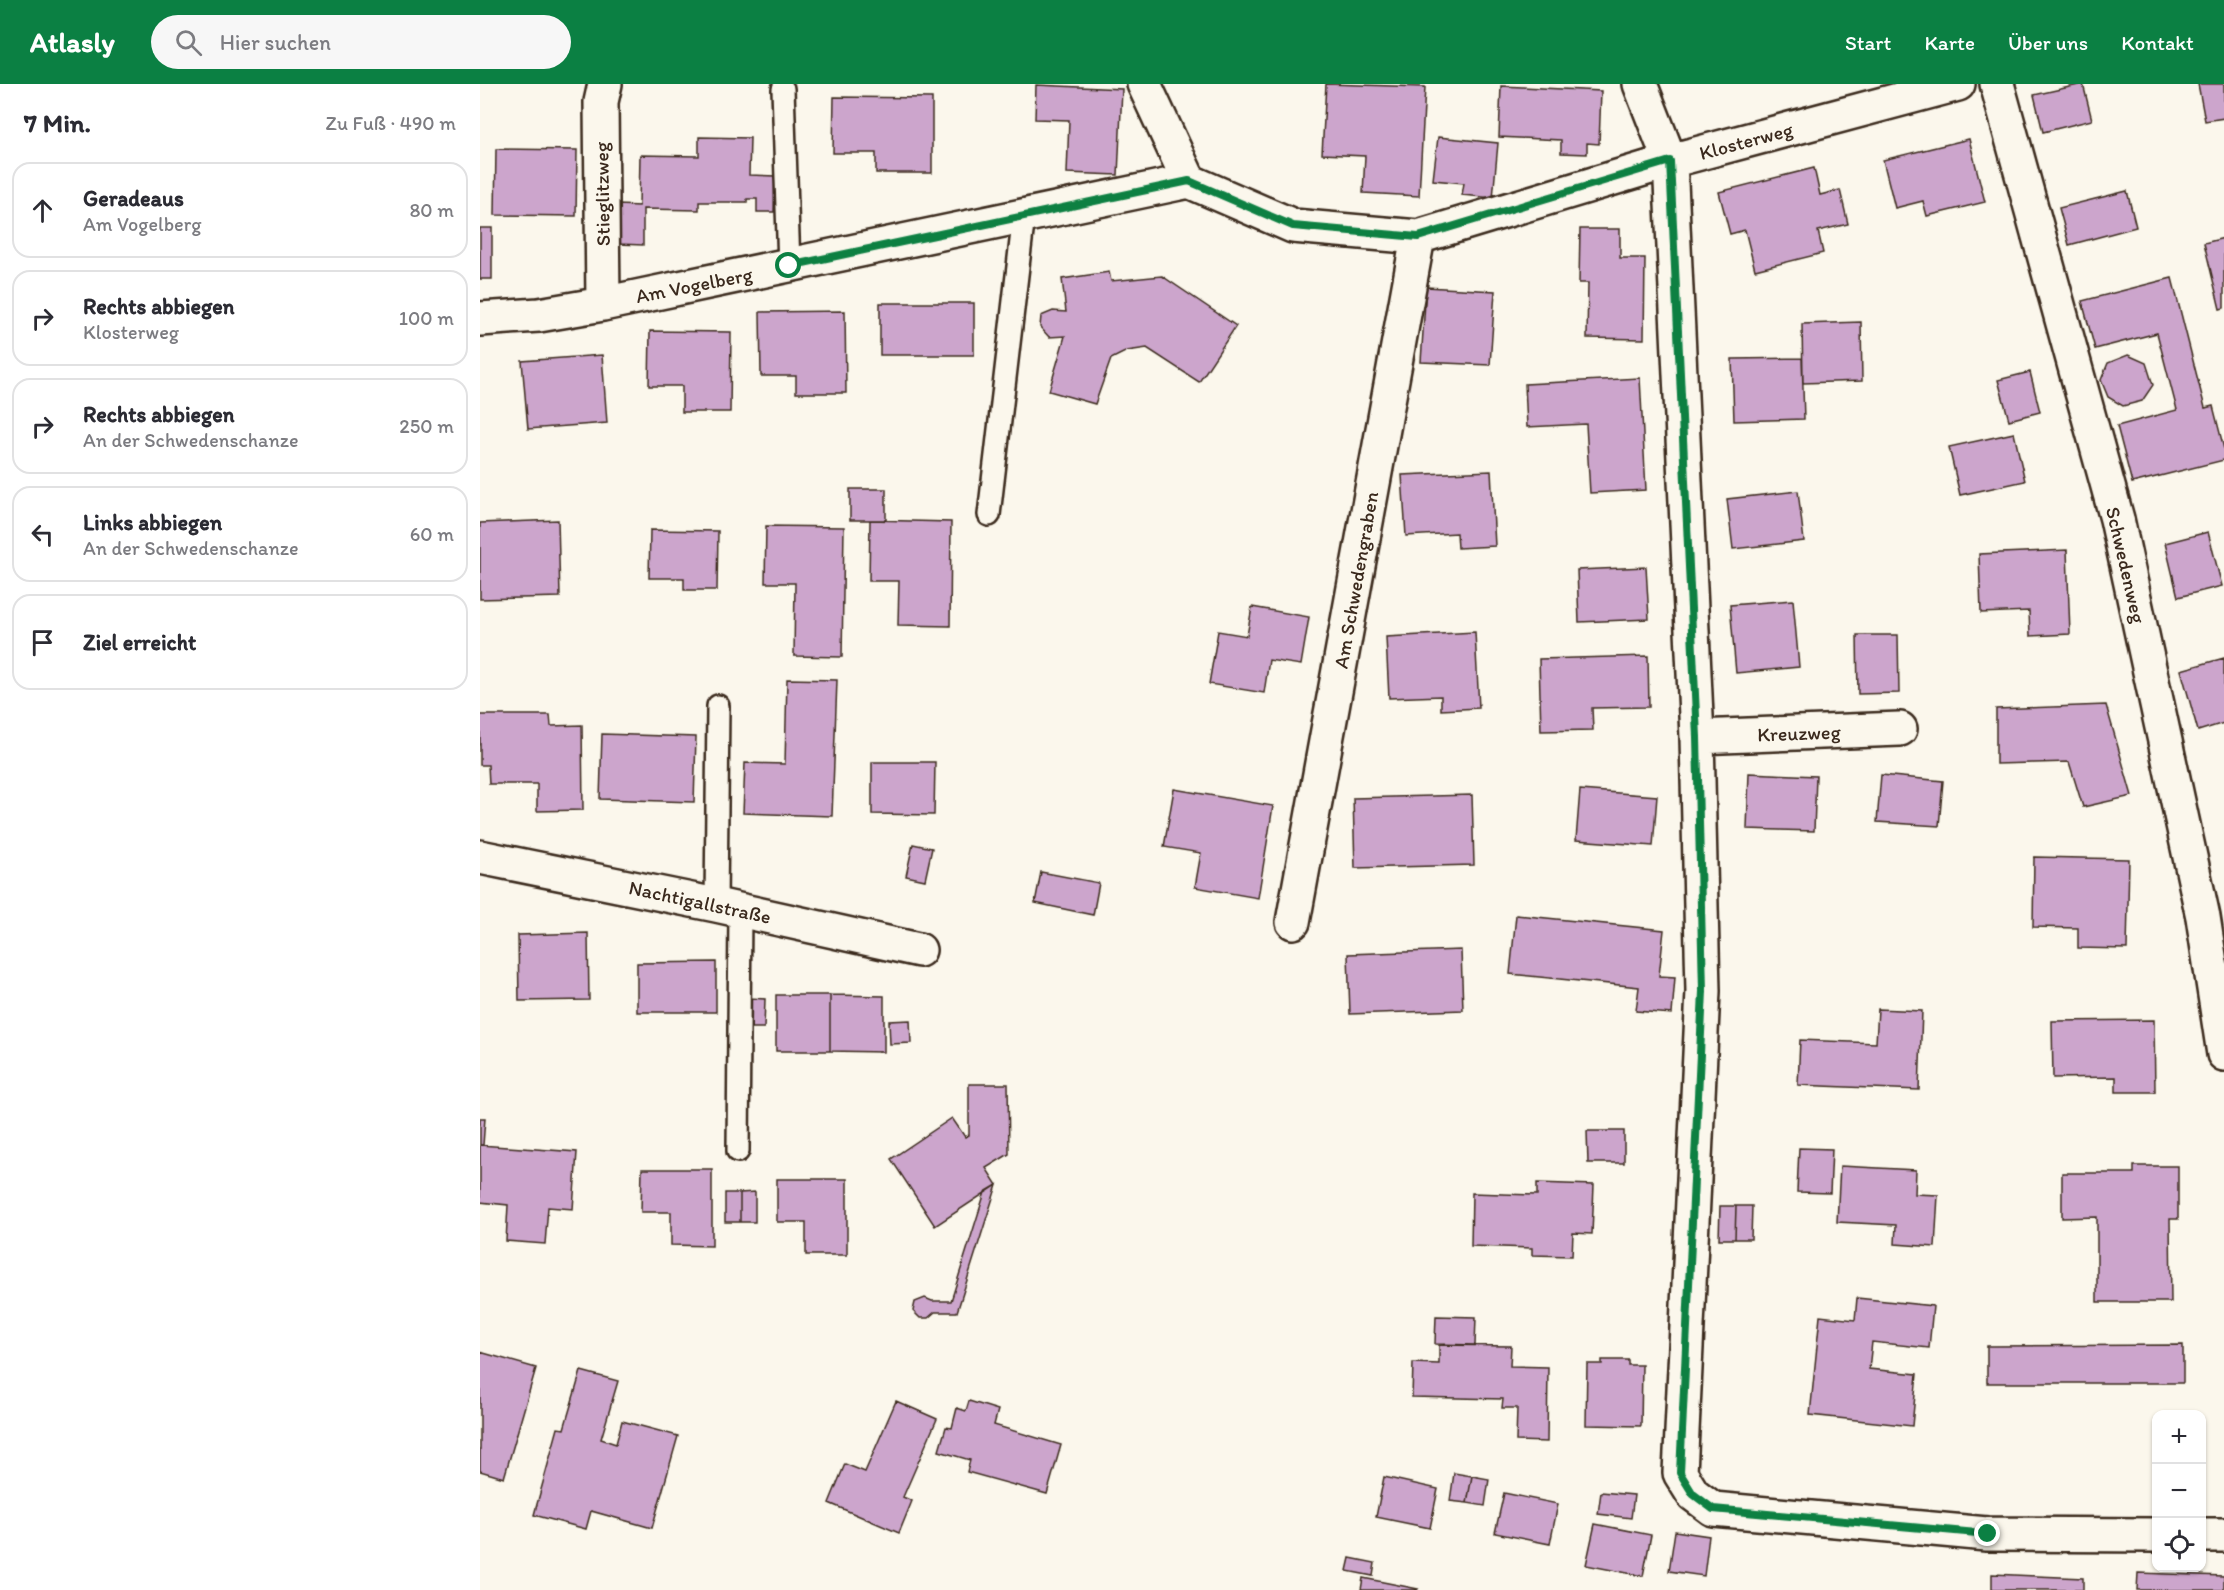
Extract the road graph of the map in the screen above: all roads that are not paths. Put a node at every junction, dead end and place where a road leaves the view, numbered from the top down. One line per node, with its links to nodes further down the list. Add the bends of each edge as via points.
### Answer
1 (605, 84): 12 (street, Stieglitzweg, via 601,102)
2 (1144, 84): 8 (street)
3 (1640, 84): 7 (street)
4 (1958, 84): 7 (street, Klosterweg)
5 (1997, 84): 22 (street, Schwedenweg, via 2117,519 2203,917)
6 (783, 89): 11 (lane)
7 (1670, 161): 10 (street, Klosterweg); 17 (street)
8 (1189, 181): 9 (street, Am Vogelberg); 10 (street, Klosterweg, via 1293,226)
9 (1024, 215): 11 (street, Am Vogelberg); 14 (lane)
10 (1418, 237): 20 (street, Am Schwedengraben)
11 (789, 266): 12 (street, Am Vogelberg)
12 (603, 304): 13 (street, Am Vogelberg, via 539,315)
13 (480, 319)
14 (989, 515)
15 (718, 706): 19 (lane)
16 (1900, 729): 17 (street, Kreuzweg)
17 (1697, 737): 24 (street, via 1703,991 1680,1473 1693,1494 1713,1509 1988,1534)
18 (480, 857): 19 (street, Nachtigallstraße)
19 (728, 908): 21 (street, Nachtigallstraße); 23 (lane)
20 (1293, 922)
21 (919, 950)
22 (2224, 1054)
23 (738, 1151)
24 (2152, 1535)
25 (2206, 1535): 26 (street)
26 (2224, 1535)

